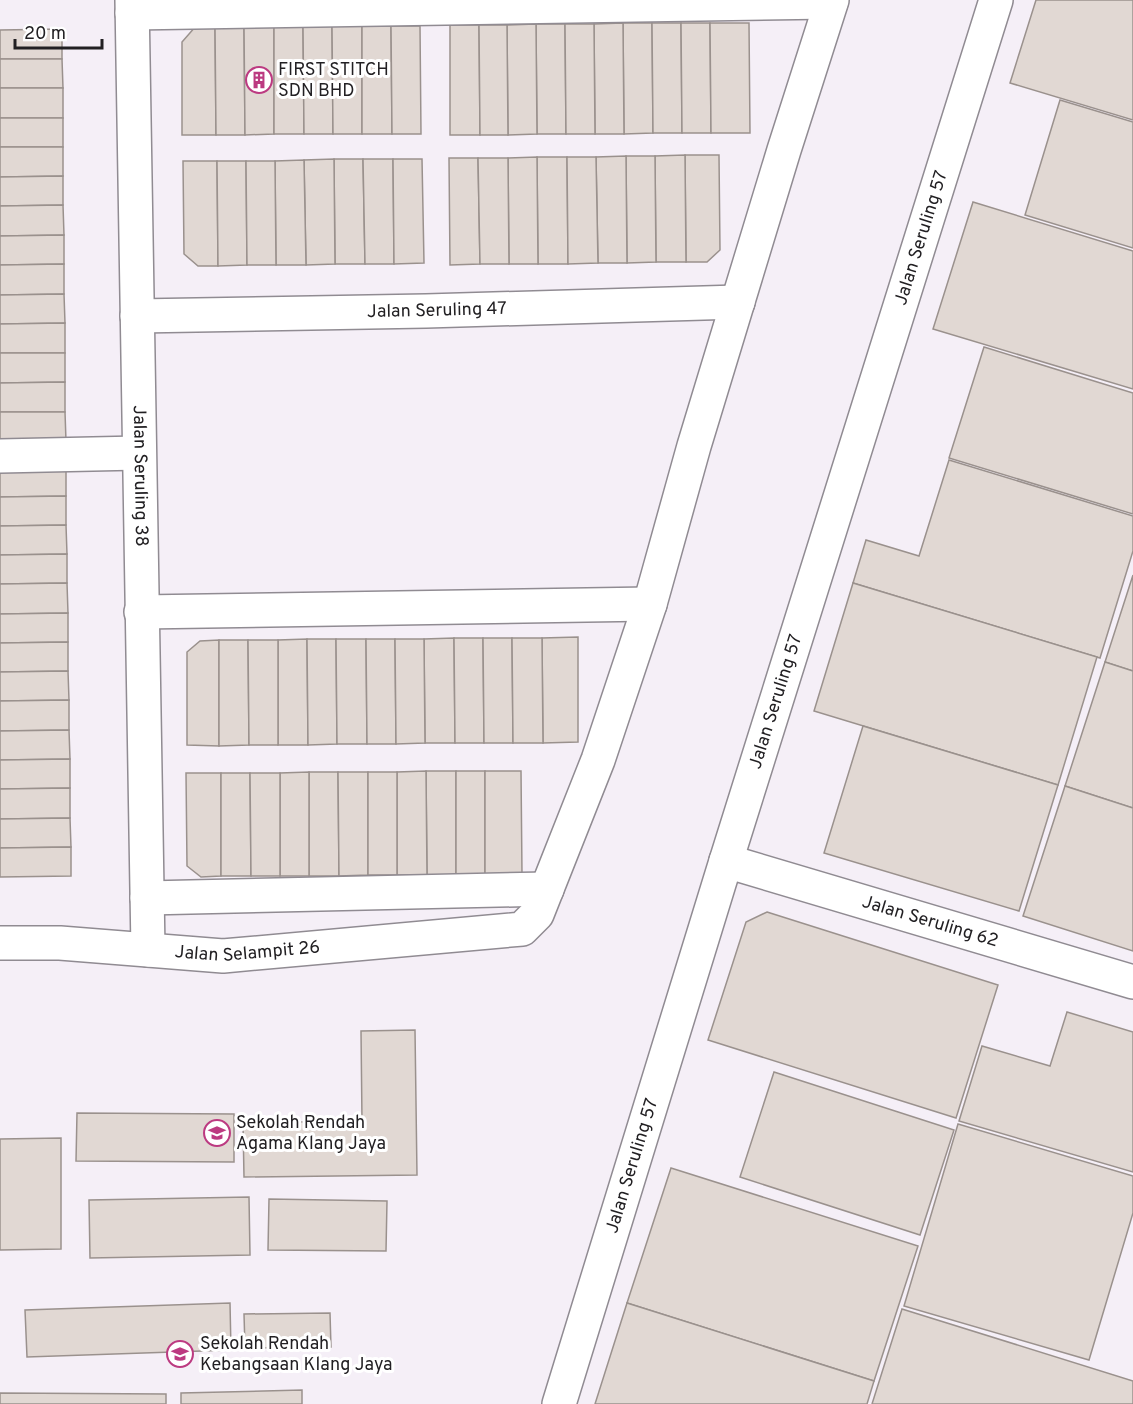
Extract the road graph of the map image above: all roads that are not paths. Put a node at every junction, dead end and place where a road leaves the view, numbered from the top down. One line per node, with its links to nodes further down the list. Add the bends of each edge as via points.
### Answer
1 (996, 0): 10 (street, Jalan Seruling 57)
2 (832, 1): 3 (street); 4 (street)
3 (132, 6): 5 (street, Jalan Seruling 38)
4 (738, 302): 5 (street, Jalan Seruling 47); 8 (street)
5 (137, 316): 6 (street, Jalan Seruling 38)
6 (139, 453): 7 (street); 9 (street, Jalan Seruling 38)
7 (0, 456)
8 (651, 604): 9 (street); 11 (street, via 598,759)
9 (141, 612): 12 (street, Jalan Seruling 38)
10 (726, 861): 15 (street, Jalan Seruling 62); 16 (street, Jalan Seruling 57)
11 (547, 889): 12 (street); 14 (street, Jalan Selampit 26, via 537,914 522,929 223,956)
12 (147, 898): 14 (street, Jalan Seruling 38)
13 (0, 943): 14 (street, Jalan Selampit 26)
14 (148, 950)
15 (1133, 982)
16 (559, 1404)

